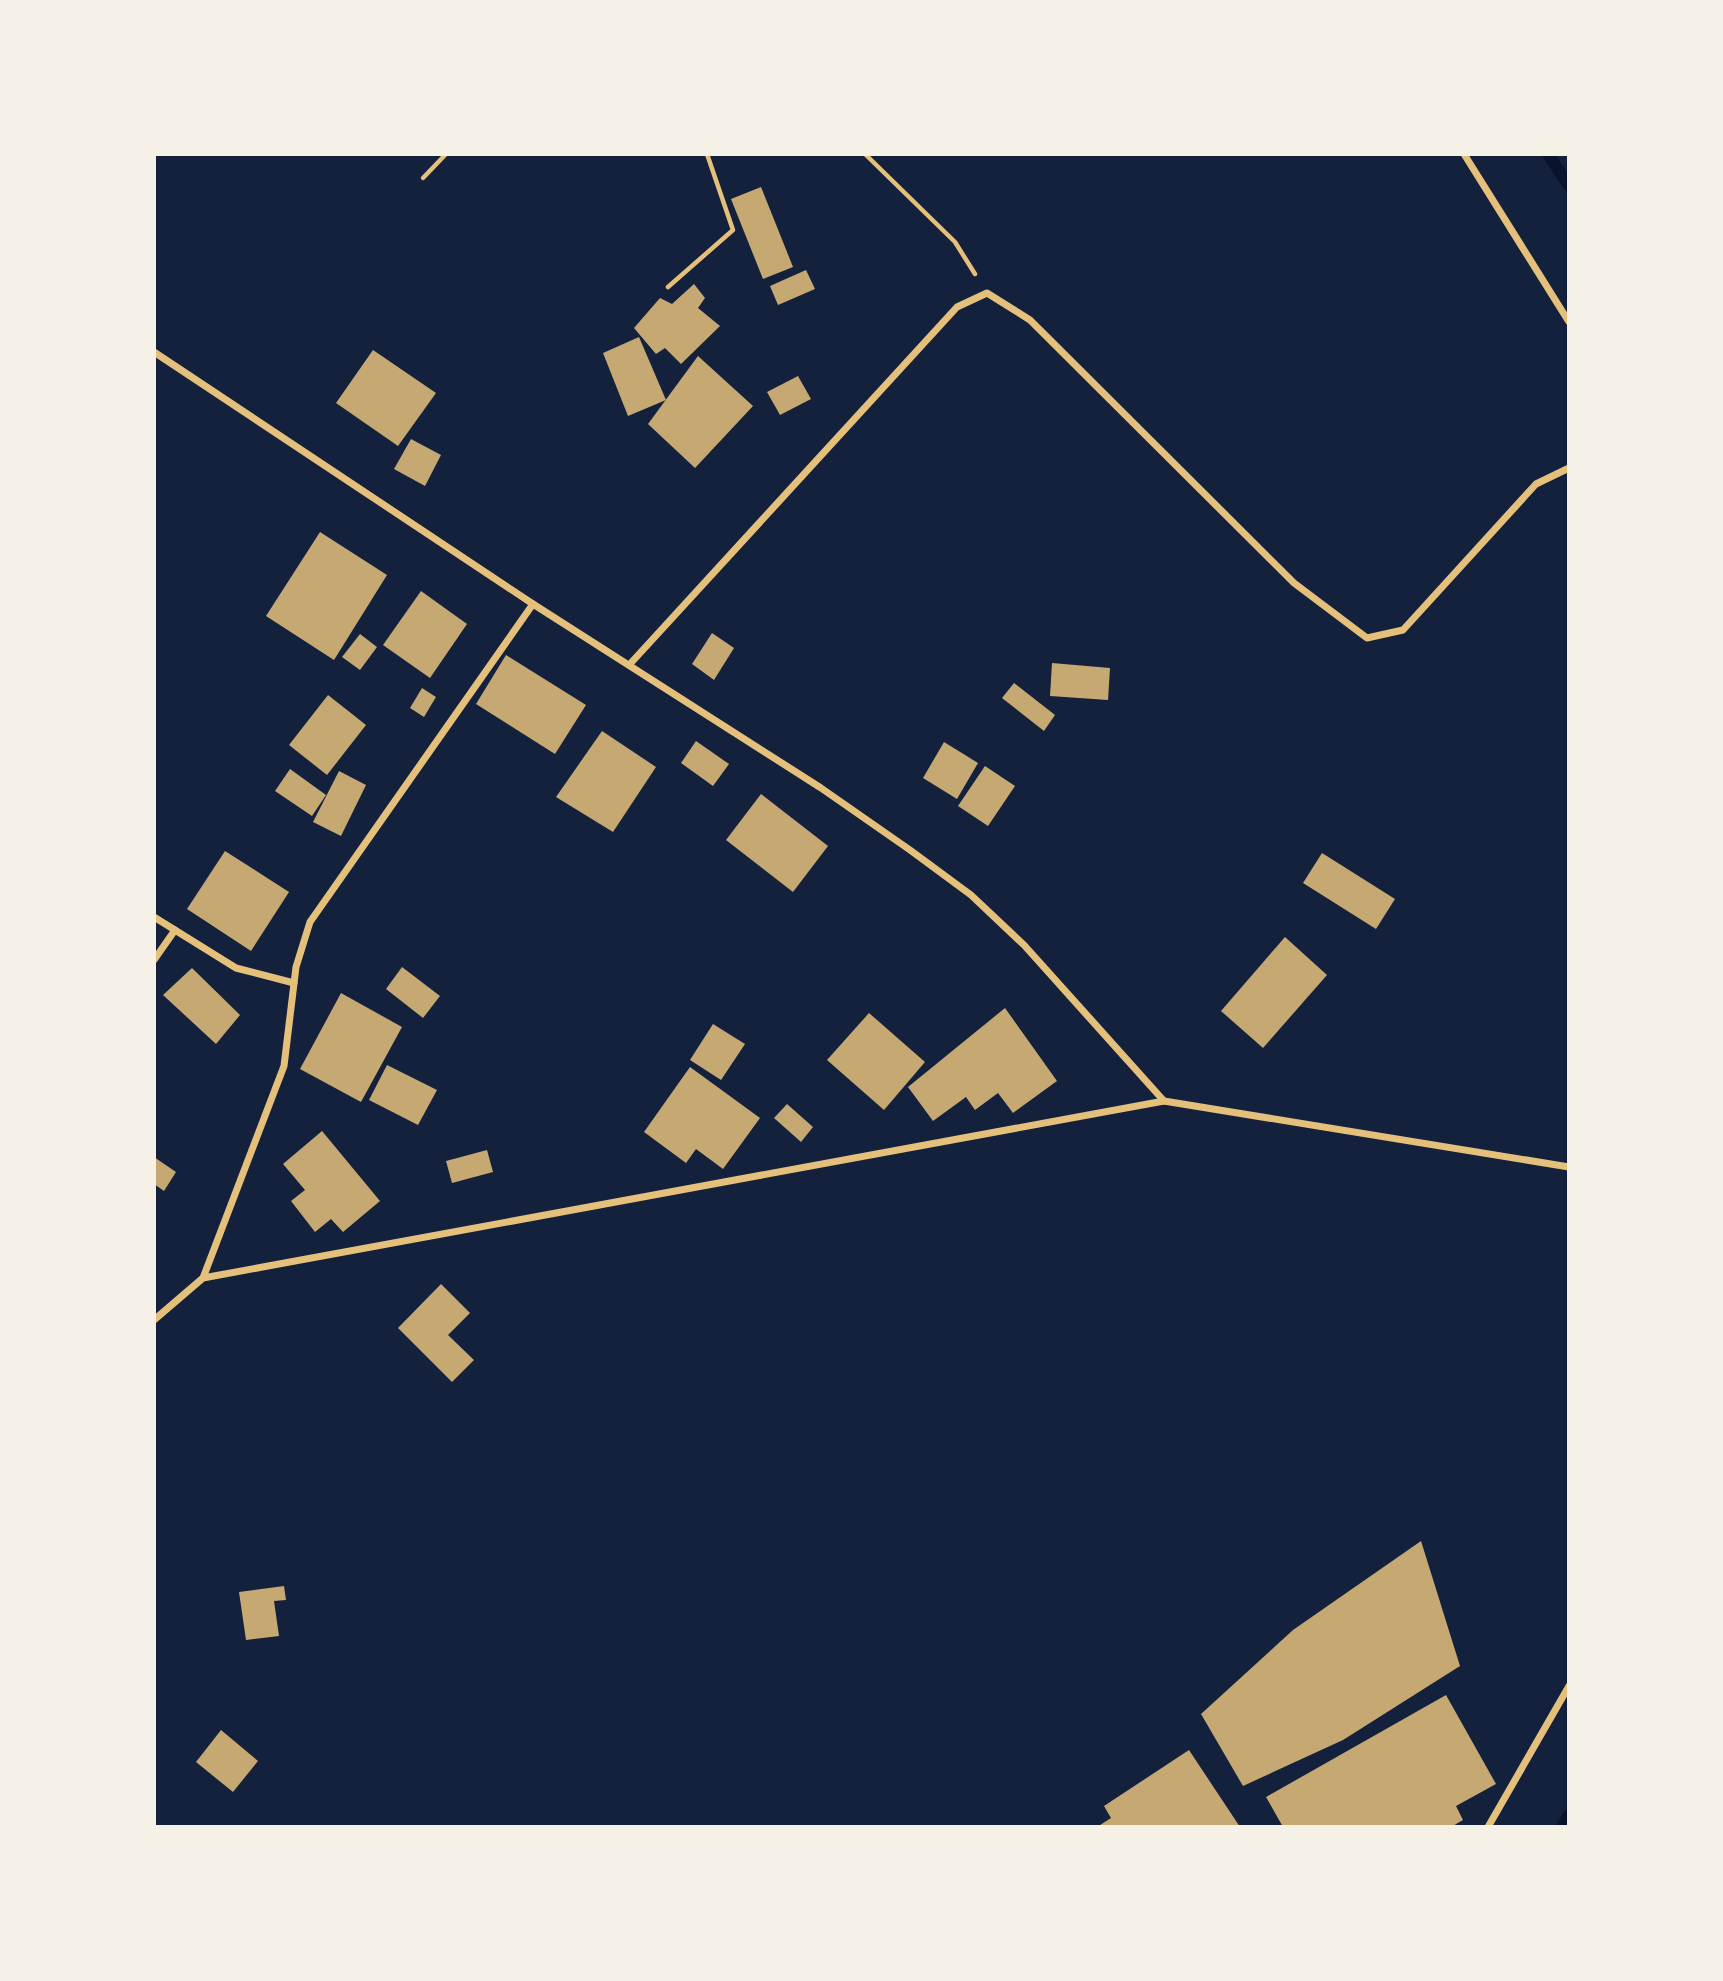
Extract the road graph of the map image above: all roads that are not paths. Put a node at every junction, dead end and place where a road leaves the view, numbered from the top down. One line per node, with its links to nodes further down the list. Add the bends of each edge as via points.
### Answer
1 (1464, 154): 2 (street)
2 (1569, 322)
3 (154, 352): 5 (street)
4 (1569, 468): 6 (street, via 1536,484 1403,631 1367,638 1294,583 1030,320 987,292 957,307)
5 (533, 604): 6 (street); 10 (street, via 310,922)
6 (630, 664): 11 (street, via 821,788 971,895 1024,945)
7 (154, 917): 8 (street)
8 (175, 930): 9 (street); 10 (street, via 236,968)
9 (154, 960)
10 (294, 983): 13 (street, via 284,1066)
11 (1164, 1101): 12 (street); 13 (street)
12 (1569, 1167)
13 (203, 1278): 14 (street)
14 (154, 1321)
15 (1569, 1686): 16 (street)
16 (1488, 1827)

